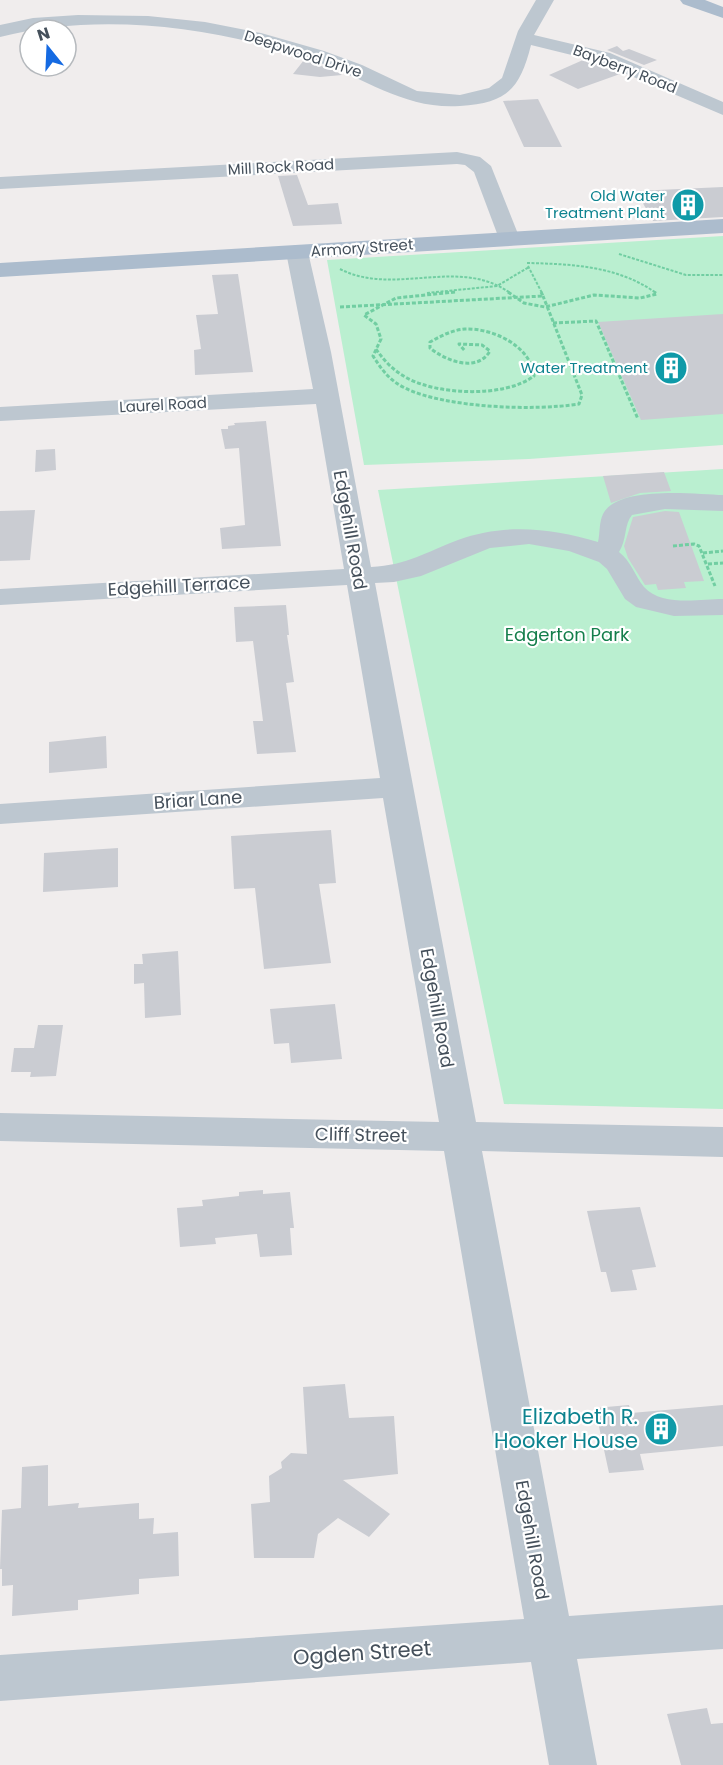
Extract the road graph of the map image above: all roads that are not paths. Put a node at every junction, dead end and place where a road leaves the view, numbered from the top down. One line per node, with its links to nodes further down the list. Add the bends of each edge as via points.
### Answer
1 (545, 0): 5 (street, Deepwood Drive)
2 (689, 0): 3 (main road)
3 (723, 14)
4 (0, 31): 5 (street, Deepwood Drive, via 70,20 192,24 279,43 366,74 412,96 435,99 483,96 506,85)
5 (524, 38): 6 (street, Bayberry Road, via 603,57)
6 (723, 109)
7 (0, 183): 9 (street, Mill Rock Road, via 464,159 477,162 484,170)
8 (723, 226): 9 (main road, Armory Street)
9 (509, 239): 10 (main road, Armory Street)
10 (310, 251): 11 (main road, Armory Street); 12 (street, Edgehill Road)
11 (0, 270)
12 (326, 396): 13 (street, Laurel Road); 16 (street, Edgehill Road)
13 (0, 414)
14 (723, 503): 15 (street, via 655,502 624,507 615,516 614,537)
15 (604, 553): 16 (street, Edgehill Terrace, via 546,538 510,536 460,549 420,568 394,574); 18 (street, via 621,570 634,593 645,600 676,607)
16 (358, 575): 17 (street, Edgehill Terrace); 19 (street, Edgehill Road)
17 (0, 597)
18 (723, 607)
19 (397, 787): 20 (street, Briar Lane); 22 (street, Edgehill Road)
20 (0, 814)
21 (0, 1127): 22 (street, Cliff Street)
22 (460, 1137): 23 (street, Cliff Street); 25 (street, Edgehill Road)
23 (723, 1142)
24 (723, 1627): 25 (street, Ogden Street)
25 (550, 1640): 26 (street, Ogden Street); 27 (street, Edgehill Road)
26 (0, 1678)
27 (573, 1765)

